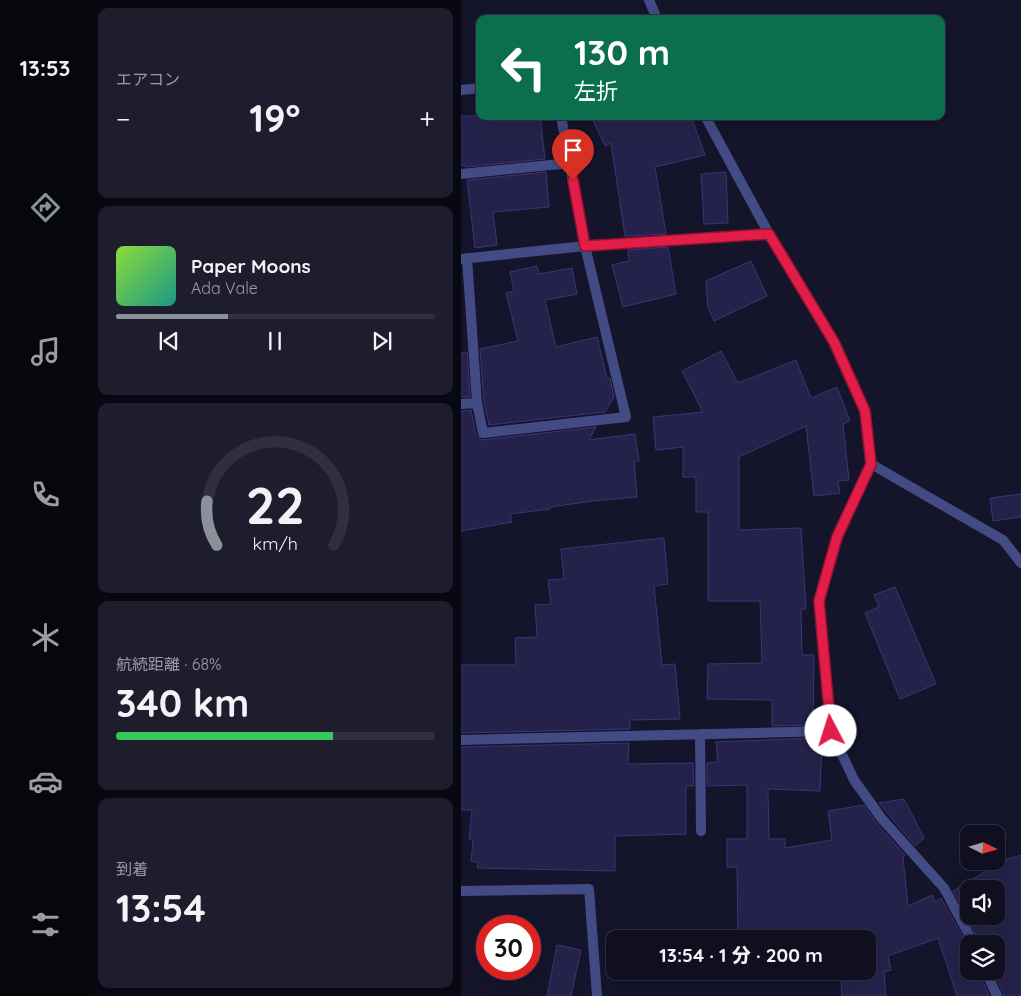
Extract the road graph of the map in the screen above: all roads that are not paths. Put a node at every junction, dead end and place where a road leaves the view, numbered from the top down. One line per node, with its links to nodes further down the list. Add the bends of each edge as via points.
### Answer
1 (649, 0): 2 (street)
2 (655, 15)
3 (476, 88): 4 (street)
4 (461, 90)
5 (562, 120): 7 (street)
6 (707, 120): 9 (street)
7 (570, 163): 8 (street); 10 (street)
8 (461, 174)
9 (769, 234): 10 (street); 14 (street, via 834,342 865,411)
10 (585, 246): 11 (street); 12 (street, via 626,417 483,433)
11 (464, 258): 12 (street)
12 (477, 403): 13 (street)
13 (461, 404)
14 (871, 464): 15 (street, via 1003,540); 16 (street, via 837,537 819,601)
15 (1021, 563)
16 (831, 731): 17 (street); 21 (street, via 854,780 882,819 944,888)
17 (700, 734): 18 (street); 19 (street)
18 (461, 740)
19 (701, 831)
20 (461, 891): 23 (street, via 589,888)
21 (969, 935)
22 (990, 980): 24 (street)
23 (597, 996)
24 (997, 996)

